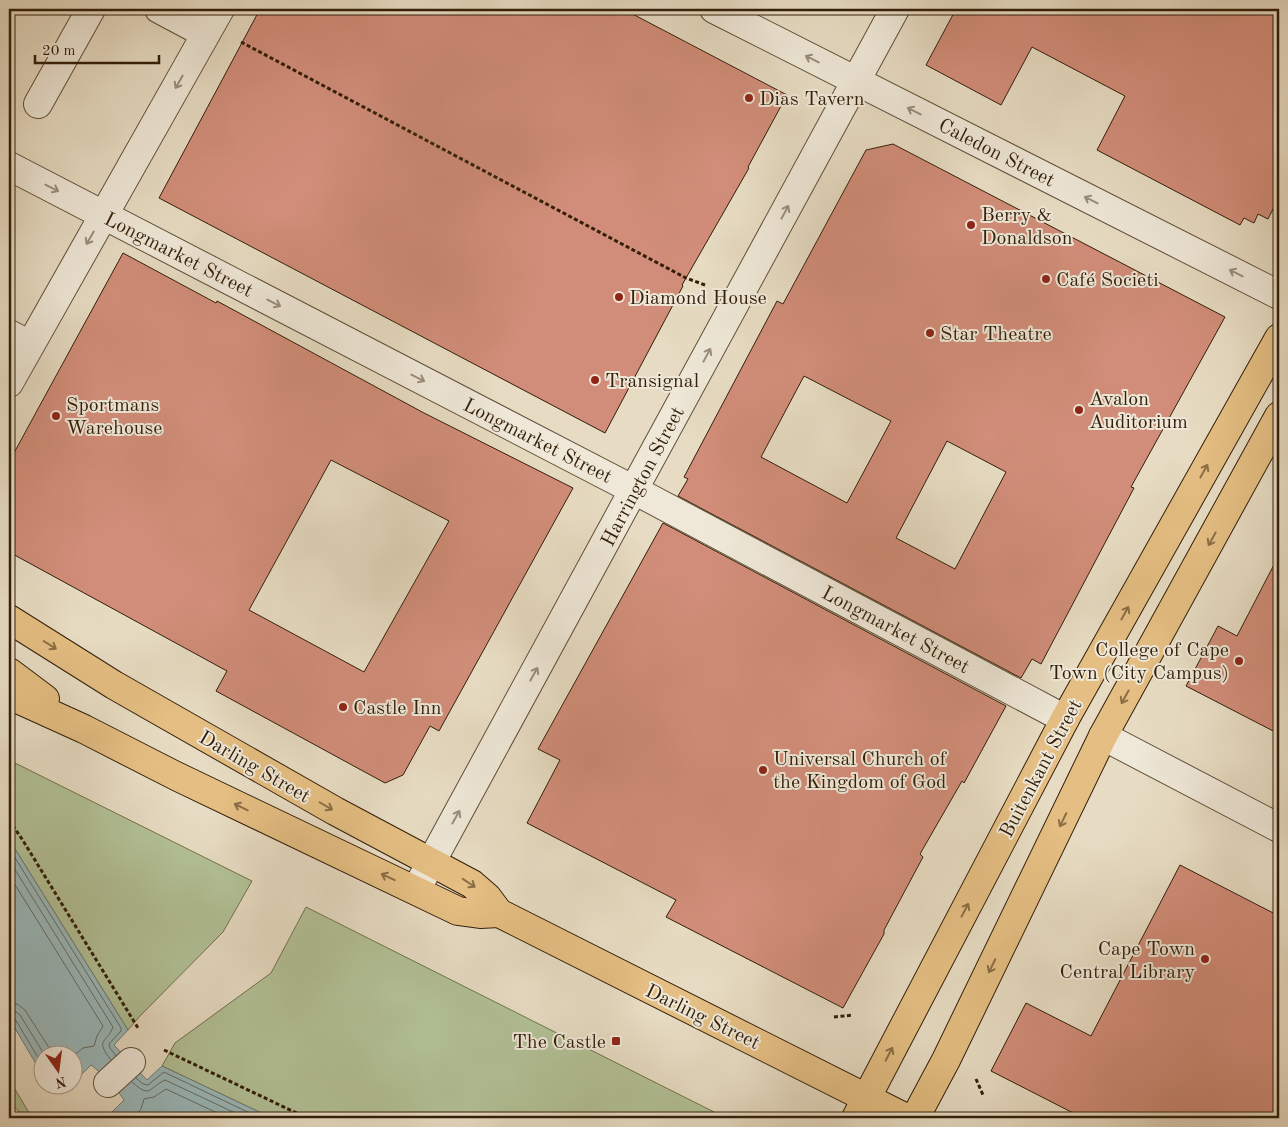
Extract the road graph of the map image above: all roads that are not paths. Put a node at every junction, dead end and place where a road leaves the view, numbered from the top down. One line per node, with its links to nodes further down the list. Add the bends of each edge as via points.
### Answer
1 (91, 9): 7 (street)
2 (159, 9): 5 (street)
3 (714, 9): 6 (street, Caledon Street, one-way to 3)
4 (895, 9): 6 (street, Harrington Street)
5 (213, 22): 9 (street, one-way to 9)
6 (855, 81): 10 (street, Caledon Street, one-way to 6); 15 (street, Harrington Street, one-way to 6)
7 (38, 104)
8 (9, 166): 9 (street, Longmarket Street, one-way to 9)
9 (104, 215): 12 (street, one-way to 12); 15 (street, Longmarket Street, one-way to 15)
10 (1279, 295)
11 (1279, 338): 19 (main road, Buitenkant Street, one-way to 11)
12 (19, 339): 13 (street)
13 (9, 383)
14 (1279, 416): 21 (main road, Buitenkant Street, one-way to 21)
15 (634, 490): 19 (street, Longmarket Street); 23 (street, Harrington Street, one-way to 15)
16 (9, 619): 23 (main road, Darling Street, one-way to 23, via 131,695 335,811)
17 (9, 672): 20 (main road)
18 (9, 695): 20 (main road, Darling Street)
19 (1065, 719): 28 (main road, Buitenkant Street, one-way to 19)
20 (84, 729): 24 (main road, Darling Street, one-way to 20)
21 (1103, 736): 22 (street); 30 (main road, Buitenkant Street, one-way to 30)
22 (1279, 828)
23 (432, 861): 24 (street, Harrington Street); 25 (main road, Darling Street, one-way to 25, via 472,884)
24 (416, 890): 25 (main road, Darling Street, via 458,911)
25 (499, 914): 28 (main road, Darling Street)
26 (131, 1062): 27 (street)
27 (108, 1083)
28 (862, 1108): 29 (main road, Darling Street)
29 (906, 1118)
30 (915, 1118)

